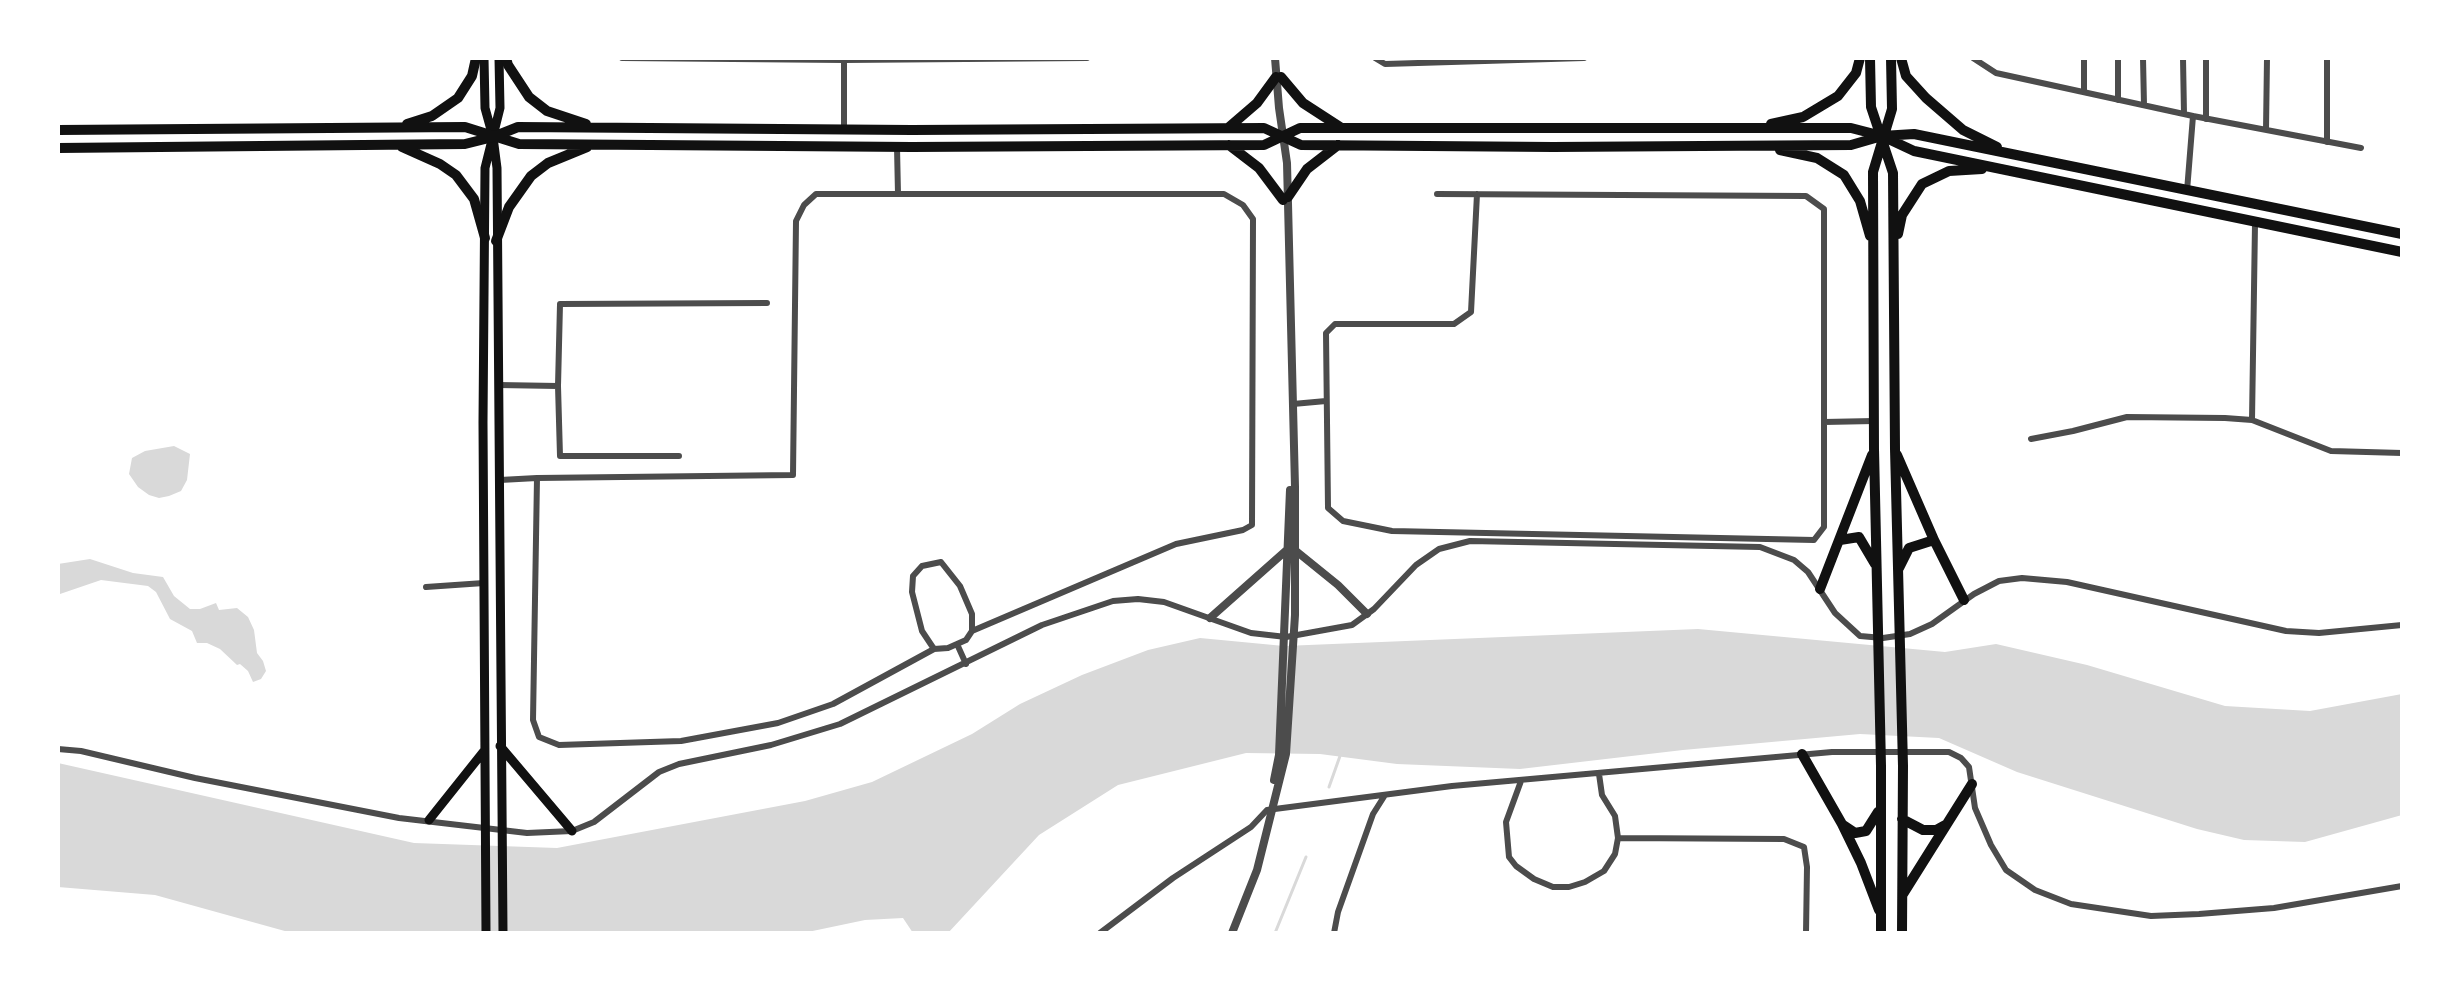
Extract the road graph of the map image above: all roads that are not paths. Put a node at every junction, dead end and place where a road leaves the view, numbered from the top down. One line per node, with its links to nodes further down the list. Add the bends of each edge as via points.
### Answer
1 (476, 58): 31 (main road, via 458,98 432,116)
2 (484, 58): 40 (main road, via 485,108)
3 (499, 58): 40 (main road, via 500,108)
4 (506, 58): 30 (main road, via 529,97 547,111)
5 (622, 58): 22 (street)
6 (1087, 58): 22 (street)
7 (1277, 58): 23 (street)
8 (1375, 58): 9 (street, via 1385,64)
9 (1584, 58)
10 (1860, 58): 35 (main road, via 1856,73 1838,96 1803,117)
11 (1870, 58): 39 (main road, via 1871,107)
12 (1891, 58): 39 (main road, via 1892,109)
13 (1901, 58): 50 (main road, via 1906,76 1926,98 1963,130)
14 (1973, 58): 24 (street, via 1996,73)
15 (2084, 58): 24 (street)
16 (2118, 58): 25 (street)
17 (2143, 58): 26 (street)
18 (2183, 58): 27 (street)
19 (2206, 58): 29 (street)
20 (2267, 58): 37 (street)
21 (2327, 58): 41 (street)
22 (844, 60): 34 (street)
23 (1279, 77): 32 (main road); 33 (main road, via 1303,103); 38 (street)
24 (2084, 92): 25 (street)
25 (2118, 100): 26 (street)
26 (2144, 105): 27 (street)
27 (2184, 114): 28 (street)
28 (2193, 116): 29 (street); 52 (street)
29 (2206, 119): 37 (street)
30 (595, 127): 34 (main road); 40 (main road, via 518,127)
31 (395, 128): 36 (main road); 40 (main road, via 465,127)
32 (1228, 128): 34 (main road); 38 (main road, via 1264,128)
33 (1342, 128): 35 (main road); 38 (main road, via 1300,128)
34 (844, 129)
35 (1754, 129): 39 (main road, via 1851,128)
36 (58, 130)
37 (2266, 130): 41 (street)
38 (1282, 136): 44 (main road, via 1264,145); 45 (main road, via 1301,145); 56 (street)
39 (1882, 136): 46 (main road, via 1851,145); 50 (main road, via 1914,134); 51 (main road, via 1914,151); 60 (main road, via 1873,172); 62 (main road, via 1893,173)
40 (493, 137): 42 (main road, via 519,144); 43 (main road, via 465,144); 59 (main road, via 485,168)
41 (2327, 142): 49 (street)
42 (594, 144): 47 (main road); 59 (main road, via 531,176)
43 (396, 145): 48 (main road); 59 (main road, via 456,175 474,199)
44 (1229, 145): 47 (main road); 56 (main road)
45 (1338, 145): 46 (main road); 56 (main road, via 1307,169)
46 (1759, 146): 60 (main road, via 1817,158 1844,175 1860,201)
47 (897, 147): 53 (street)
48 (58, 148)
49 (2361, 148)
50 (2010, 153): 52 (main road)
51 (1999, 168): 57 (main road); 62 (main road, via 1949,171 1922,184 1902,215)
52 (2187, 191): 58 (main road)
53 (898, 194): 76 (street, via 816,194 796,221 793,475); 90 (street, via 1224,194 1243,205 1253,219 1252,525 1176,544)
54 (1437, 194): 55 (street)
55 (1477, 194): 66 (street, via 1471,312 1454,324 1335,324 1326,333); 70 (street, via 1806,196 1824,209)
56 (1286, 198): 67 (street); 80 (street)
57 (2255, 224): 61 (main road); 68 (street)
58 (2402, 234)
59 (490, 239): 64 (main road); 83 (main road)
60 (1873, 248): 69 (main road)
61 (2402, 252)
62 (1894, 256): 73 (main road)
63 (767, 303): 65 (street, via 560,304)
64 (498, 385): 65 (street); 77 (main road)
65 (558, 386): 75 (street, via 560,456)
66 (1326, 401): 67 (street); 70 (street, via 1328,508 1343,521 1392,531 1814,540 1824,527)
67 (1293, 404): 80 (street)
68 (2252, 420): 71 (street, via 2127,417); 74 (street, via 2331,451)
69 (1874, 421): 70 (street); 72 (main road)
70 (1824, 422)
71 (2031, 439)
72 (1874, 449): 78 (main road); 81 (main road)
73 (1895, 449): 79 (main road); 82 (main road)
74 (2402, 453)
75 (679, 456)
76 (537, 478): 77 (street); 92 (street, via 533,720 539,737 559,745 681,741 778,723 833,704)
77 (500, 480): 94 (main road)
78 (1840, 540): 81 (main road, via 1859,537); 85 (main road)
79 (1934, 540): 82 (main road, via 1909,548); 86 (main road)
80 (1292, 549): 87 (street); 88 (street); 103 (street, via 1283,755)
81 (1876, 567): 102 (main road)
82 (1898, 570): 104 (main road)
83 (484, 583): 84 (street); 96 (main road)
84 (426, 587)
85 (1820, 589): 86 (street, via 1835,613 1860,636 1883,638 1932,624); 87 (street, via 1794,560 1760,547 1470,541 1439,549 1416,565)
86 (1964, 600): 89 (street, via 1999,581 2043,578 2286,631)
87 (1367, 614): 88 (street, via 1352,625 1286,637 1251,633)
88 (1210, 618): 93 (street, via 1164,602 1113,601 1042,625)
89 (2402, 625)
90 (972, 631): 91 (street); 92 (street, via 972,614 960,586 941,562 922,566 913,576 912,592 922,631)
91 (957, 644): 92 (street); 93 (street)
92 (934, 649)
93 (966, 664): 108 (street, via 840,724 659,772 594,822)
94 (500, 746): 108 (main road); 114 (main road)
95 (58, 749): 105 (street)
96 (484, 751): 105 (main road); 113 (main road)
97 (1802, 754): 98 (street); 100 (street, via 1949,752 1969,767); 107 (main road)
98 (1599, 774): 99 (street); 109 (street)
99 (1522, 781): 101 (street); 109 (street, via 1506,822 1509,857 1534,879 1553,887 1585,882 1604,871)
100 (1972, 784): 106 (main road); 110 (street, via 1975,808 2006,870 2035,890 2071,904 2151,916 2199,914 2274,908)
101 (1385, 795): 103 (street); 117 (street, via 1373,814)
102 (1881, 805): 107 (main road, via 1866,831 1855,833); 112 (main road)
103 (1270, 810): 115 (street); 116 (street)
104 (1902, 819): 106 (main road, via 1923,830); 111 (main road)
105 (429, 820): 108 (street, via 527,833)
106 (1946, 823): 111 (main road)
107 (1842, 824): 112 (main road)
108 (572, 831)
109 (1618, 838): 118 (street, via 1784,839 1804,847)
110 (2402, 886)
111 (1902, 895): 120 (main road)
112 (1881, 917): 119 (main road)
113 (486, 933)
114 (503, 933)
115 (1100, 933)
116 (1230, 933)
117 (1334, 933)
118 (1806, 933)
119 (1881, 933)
120 (1902, 933)

